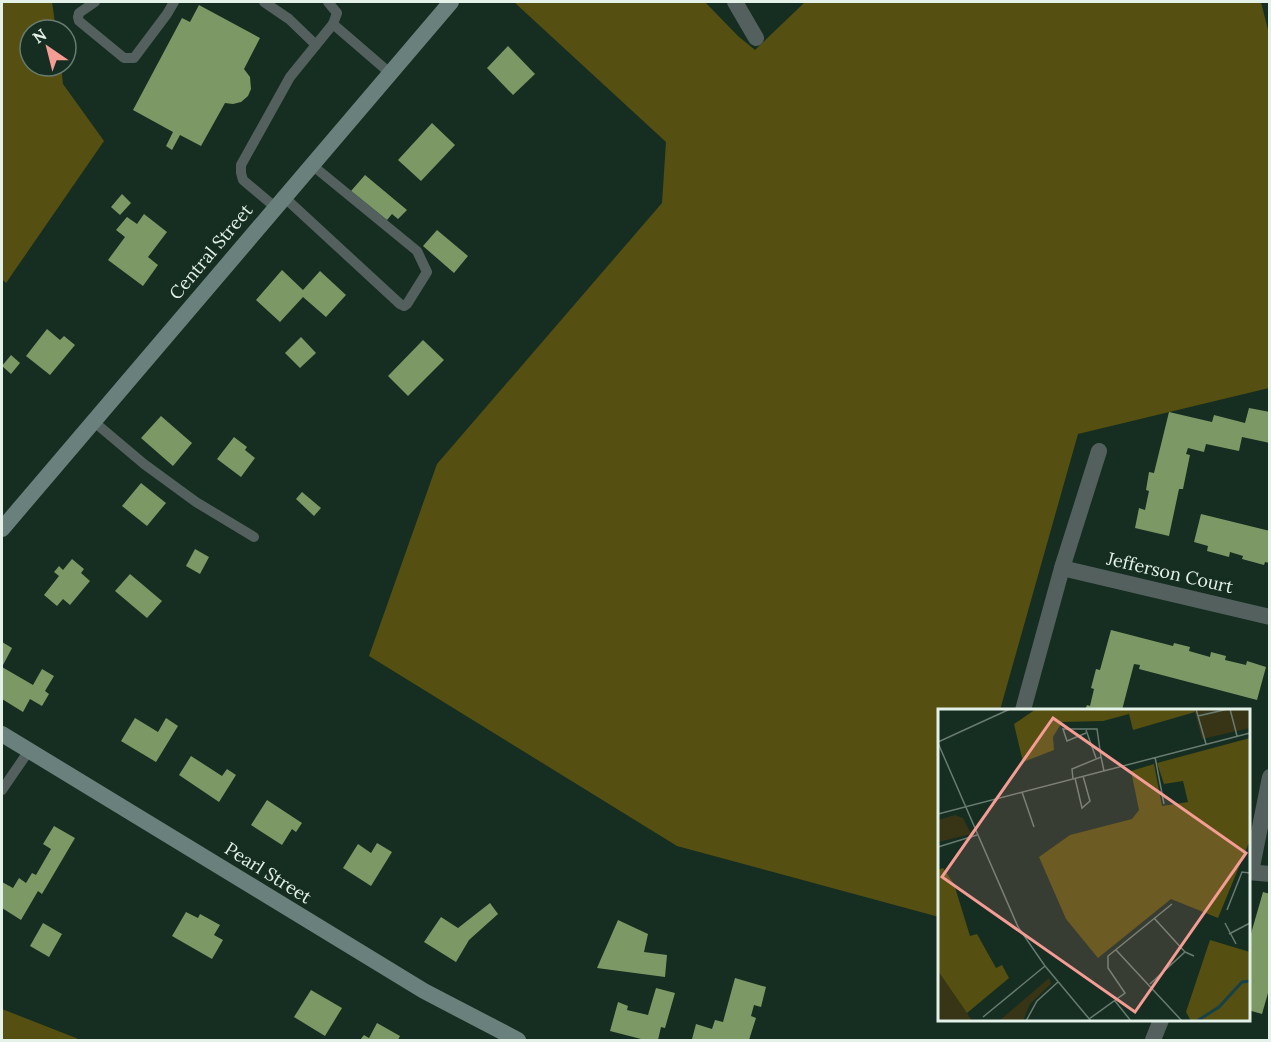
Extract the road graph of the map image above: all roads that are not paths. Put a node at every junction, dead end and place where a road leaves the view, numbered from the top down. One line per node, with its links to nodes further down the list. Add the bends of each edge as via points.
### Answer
1 (95, 2): 2 (lane, via 79,13 79,21 129,60)
2 (174, 2)
3 (264, 2): 9 (lane)
4 (328, 2): 7 (lane, via 337,13)
5 (451, 2): 10 (main road, Central Street)
6 (735, 2): 8 (street)
7 (333, 24): 9 (lane); 10 (lane)
8 (756, 38)
9 (316, 45): 12 (lane, via 286,83 241,165 243,180)
10 (391, 74): 11 (main road, Central Street)
11 (312, 165): 12 (main road, Central Street); 12 (lane, via 417,251 427,272 407,304 400,304)
12 (279, 202): 13 (main road, Central Street)
13 (93, 422): 15 (main road, Central Street); 16 (lane, via 196,502)
14 (1099, 451): 17 (street)
15 (2, 529)
16 (254, 537)
17 (1062, 568): 18 (street, Jefferson Court); 19 (street)
18 (1269, 617)
19 (1024, 709)
20 (2, 734): 21 (main road, Pearl Street)
21 (28, 752): 23 (lane); 27 (main road, Pearl Street, via 424,991)
22 (1269, 777): 24 (street)
23 (2, 790)
24 (1250, 872): 25 (street)
25 (1269, 874)
26 (1161, 1021): 28 (street)
27 (518, 1041)
28 (1153, 1041)

